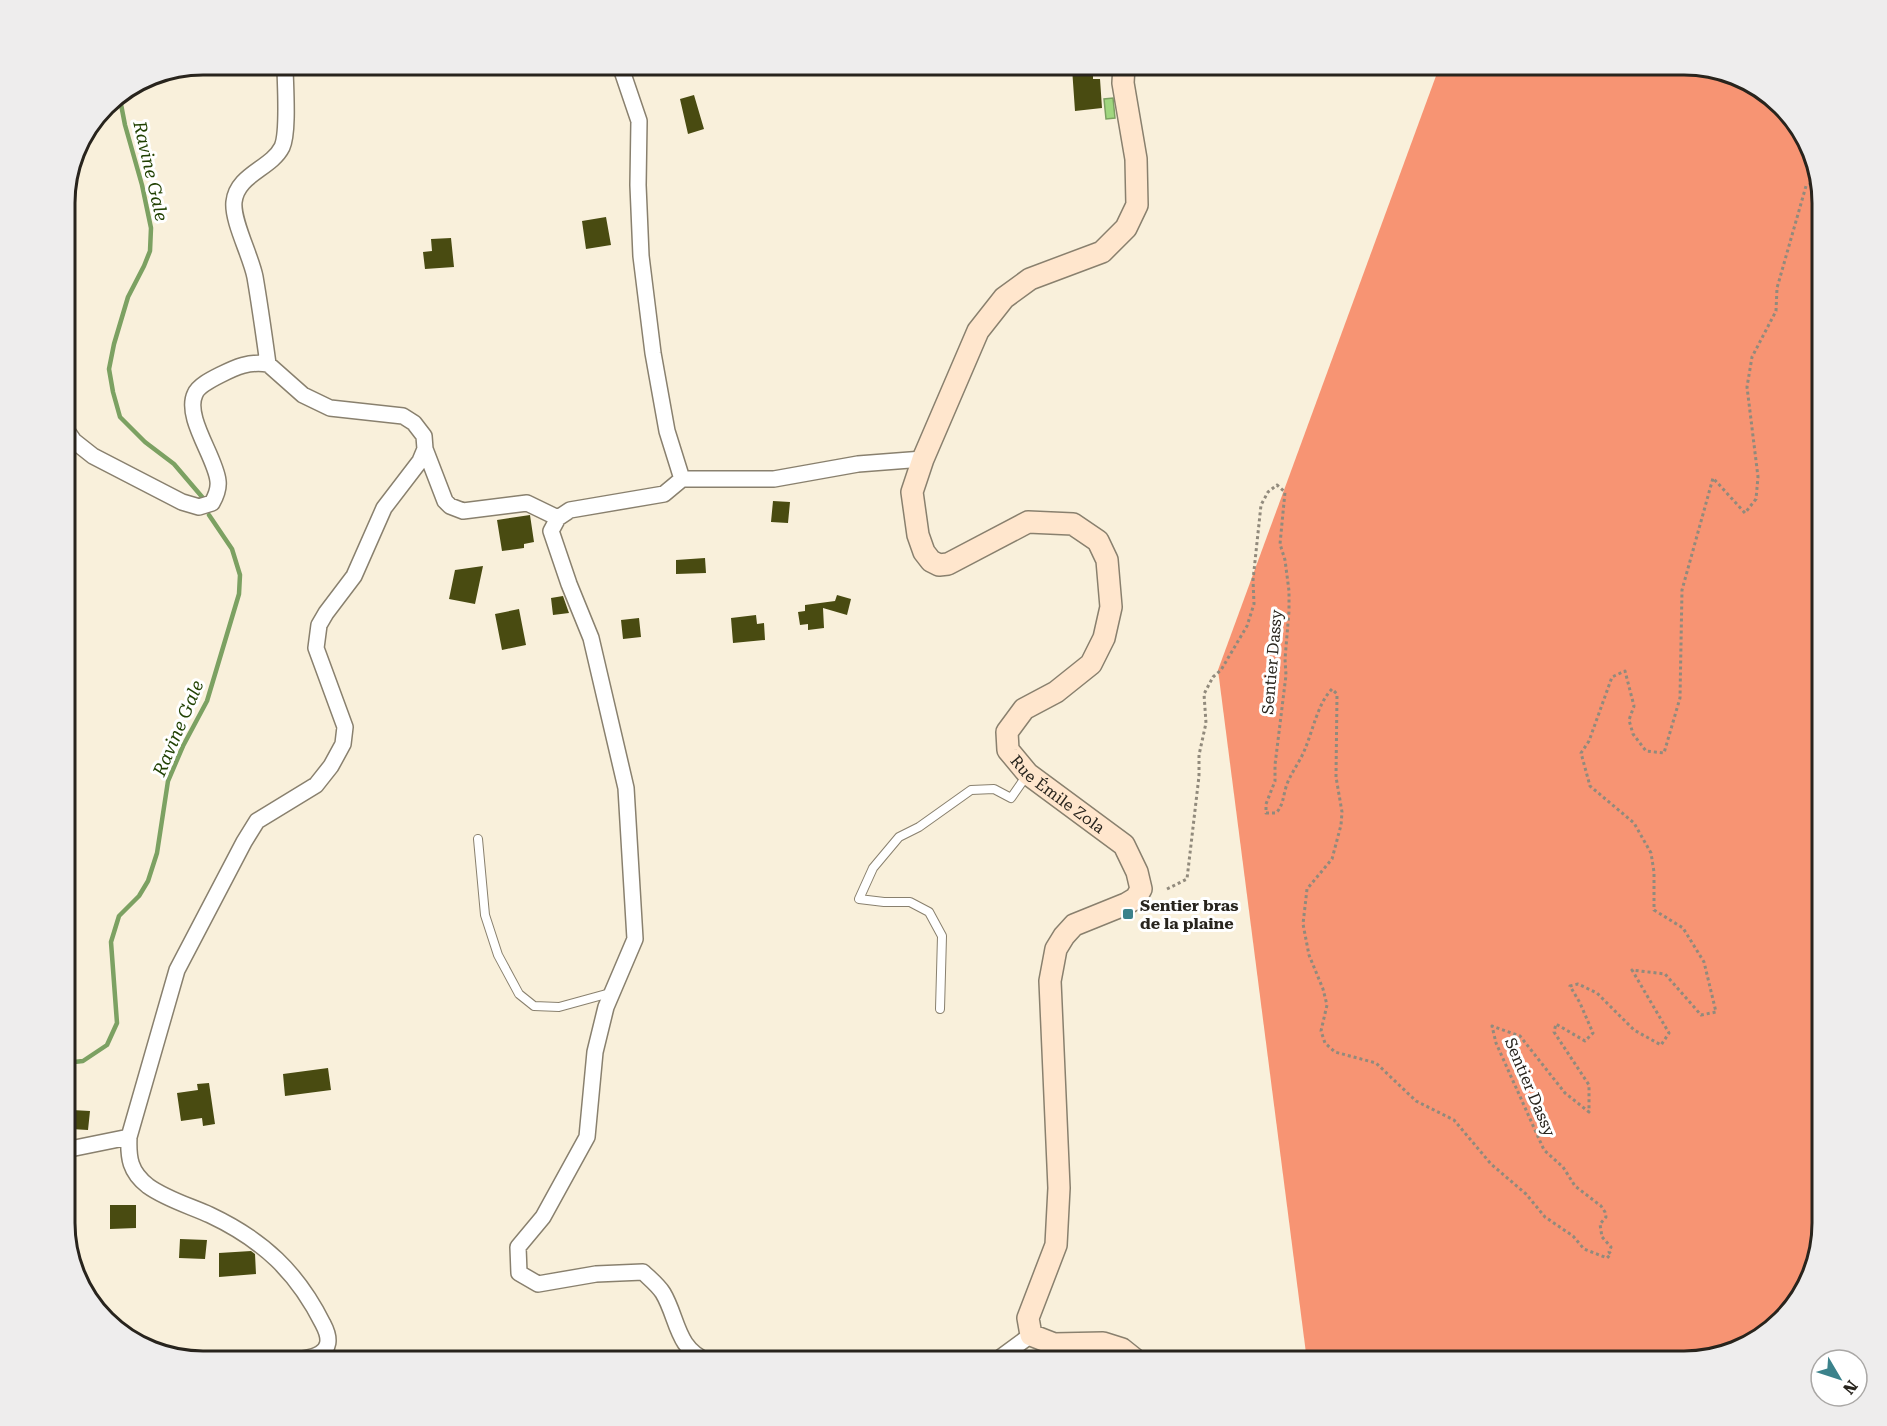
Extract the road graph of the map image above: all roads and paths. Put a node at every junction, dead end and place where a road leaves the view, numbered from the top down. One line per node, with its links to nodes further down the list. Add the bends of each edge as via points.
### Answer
1 (285, 75): 5 (street, via 282,148 251,175 234,201 255,275)
2 (624, 75): 9 (street, via 639,121 640,256 653,354 667,431)
3 (1124, 75): 8 (main road, Rue Émile Zola, via 1137,194 1137,205 1126,228 1102,252 1030,279 1004,298 978,331)
4 (1811, 184): 13 (path, Sentier Dassy, via 1806,186 1777,288 1776,311 1752,357 1747,387 1758,477 1756,499 1745,513 1713,478 1682,590 1680,698 1664,753 1646,751 1633,734 1629,720 1634,706 1625,671 1612,677 1581,753 1590,786 1634,823 1651,853 1654,910 1683,928 1704,962 1716,1012 1701,1015 1665,974 1632,970 1669,1033 1661,1045 1634,1030 1597,993 1578,984 1570,986 1593,1033 1585,1041 1556,1024 1554,1032 1589,1085 1589,1112 1565,1093 1520,1036 1492,1026 1544,1150 1563,1167 1575,1186 1605,1212 1600,1224 1611,1254 1607,1258 1584,1249 1545,1216 1491,1164 1454,1120 1416,1101 1376,1063 1335,1052 1325,1043 1321,1031 1327,1005 1309,955 1303,924 1307,889 1332,859 1341,825 1336,777 1337,694 1332,688 1324,697 1286,785 1281,808 1276,813 1266,813 1275,781 1290,611 1280,544 1285,492 1277,485 1261,505 1254,604 1247,626 1204,694 1206,723 1199,755 1187,879)
5 (268, 364): 6 (street, via 244,364 195,392 192,404 196,420 219,481 212,503 198,507 182,502 93,456); 7 (street, via 303,395 330,408 403,416 424,435)
6 (75, 442)
7 (425, 449): 10 (street, via 445,501 456,510 527,503); 16 (street, via 420,462 384,508 354,576 319,625 316,648 345,727 344,744 316,786 257,821 244,842 177,970)
8 (923, 459): 9 (street, via 858,464 774,479); 11 (main road, Rue Émile Zola, via 912,492 918,535 931,561 948,564 1028,522 1073,524 1098,541 1107,560 1112,607 1104,638 1090,664 1056,692 1024,709 1008,732 1008,750)
9 (682, 479): 10 (street, via 664,494 570,510)
10 (558, 518): 14 (street, via 551,531 591,638 626,788 635,939)
11 (1028, 774): 15 (lane, via 1011,798 994,789 971,790 899,837 873,868 859,899 910,902 929,912 942,936); 18 (main road, Rue Émile Zola, via 1124,845 1141,889 1126,904 1074,925 1056,950 1050,981 1059,1188 1056,1245 1028,1318)
12 (478, 839): 14 (lane, via 485,915 498,955 519,994 534,1005 559,1007)
13 (1167, 889)
14 (612, 993): 20 (street, via 595,1052 587,1137 543,1217 518,1247 519,1274 538,1284 596,1274 643,1272 662,1291 684,1345)
15 (940, 1009)
16 (129, 1137): 17 (street); 19 (street, via 128,1157 136,1175 149,1186 214,1217 266,1248 291,1274 326,1329 327,1346)
17 (75, 1148)
18 (1031, 1335): 21 (street); 22 (main road, via 1054,1344 1102,1343)
19 (323, 1351)
20 (691, 1351)
21 (1009, 1351)
22 (1124, 1351)

